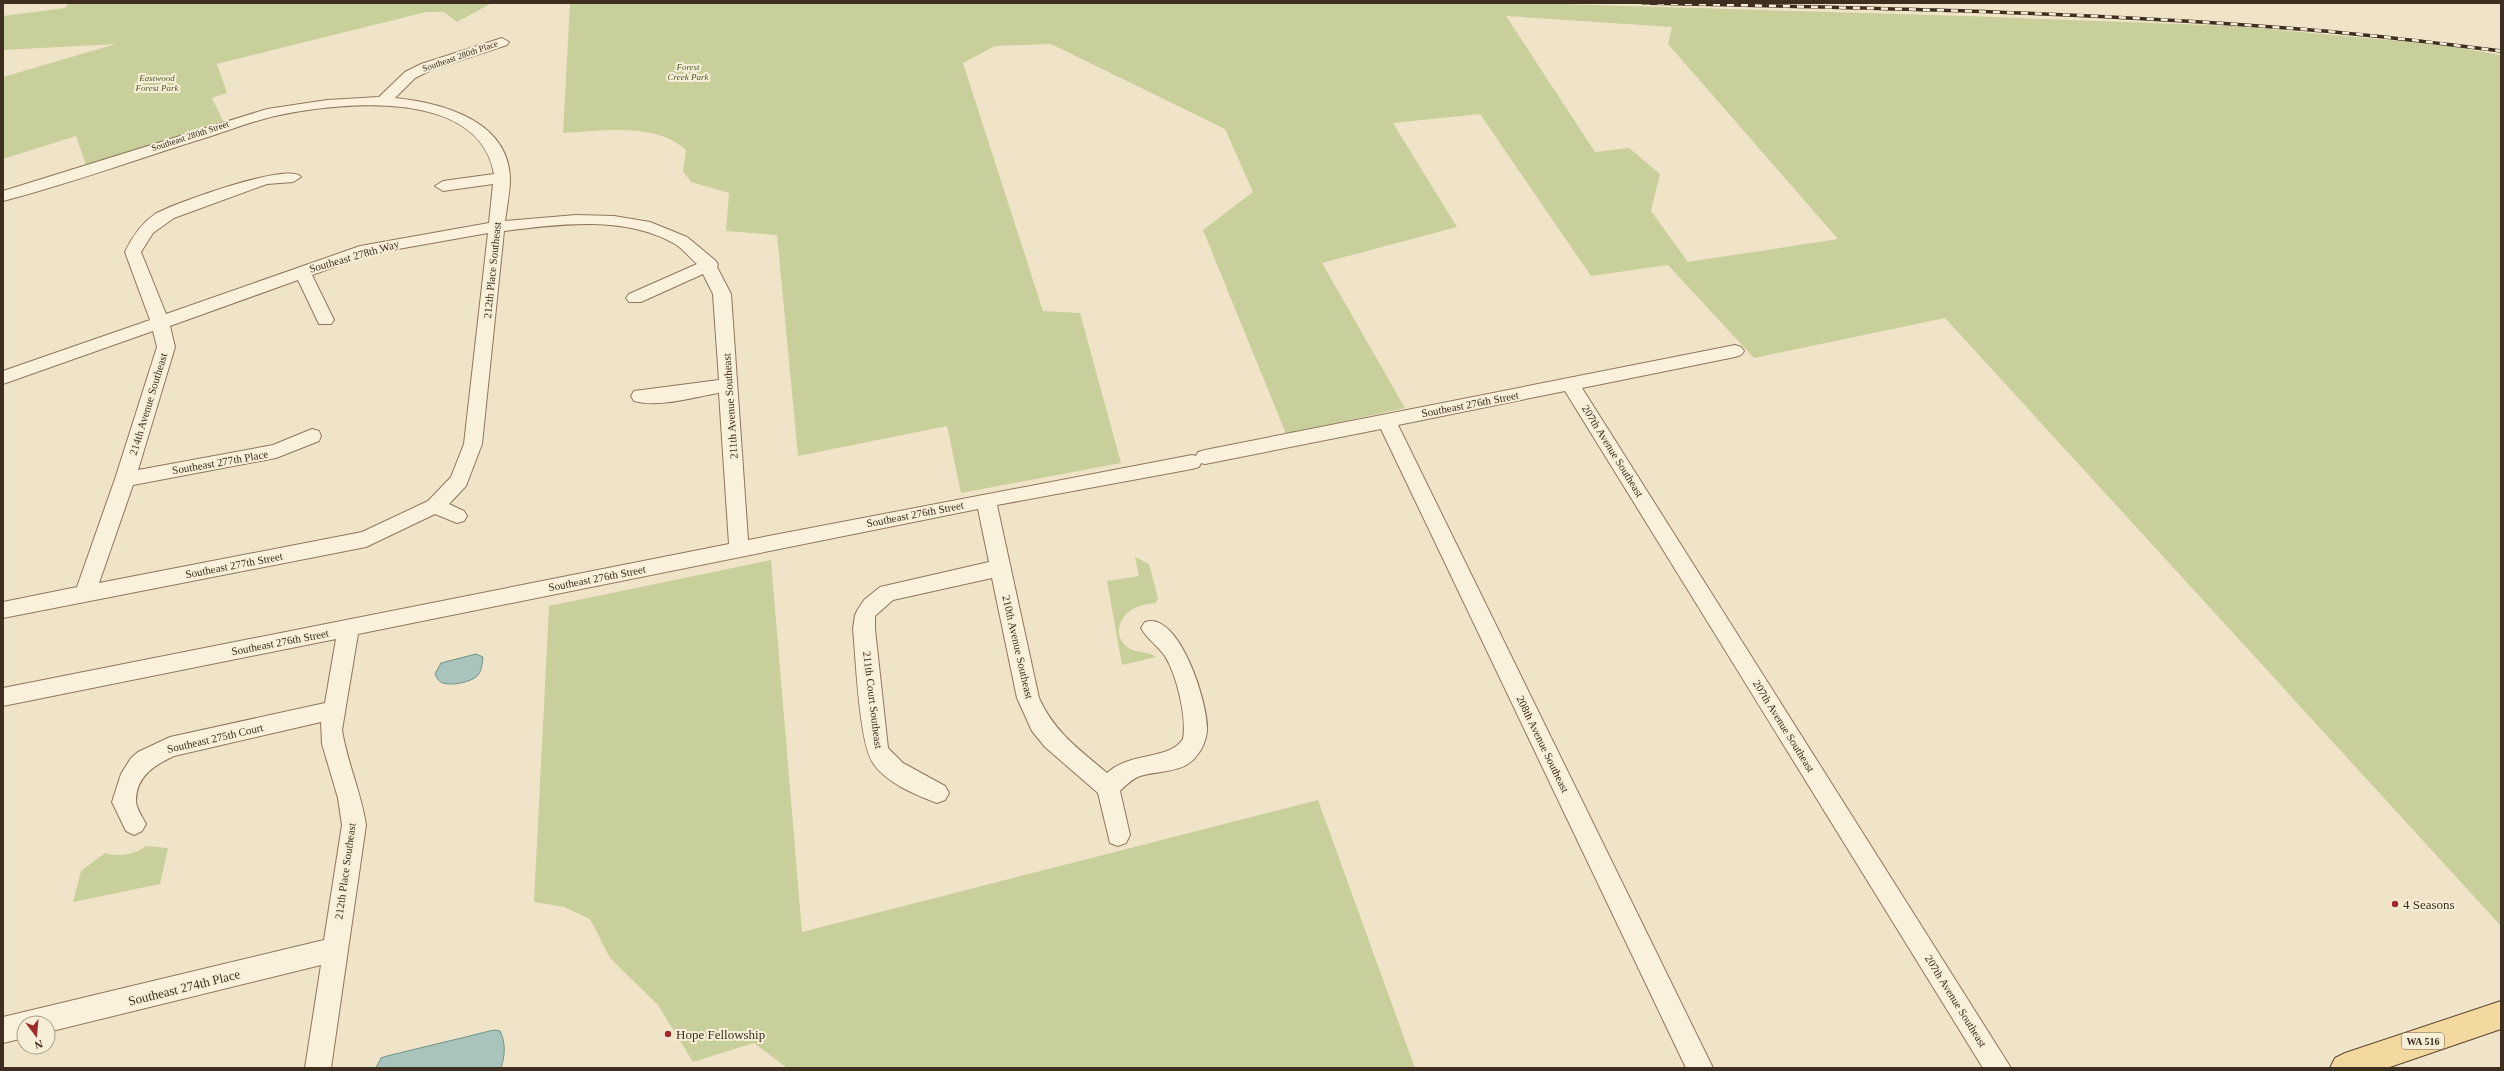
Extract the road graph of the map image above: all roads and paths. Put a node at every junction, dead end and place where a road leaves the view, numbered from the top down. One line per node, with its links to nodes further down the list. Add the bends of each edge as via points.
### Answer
1 (502, 42): 2 (street, Southeast 280th Place, via 426,67 410,75)
2 (383, 102): 4 (street, 212th Place Southeast, via 413,104 445,112 460,119 484,136 493,147); 6 (street, Southeast 280th Street, via 315,104 272,112)
3 (293, 177): 12 (street, 214th Avenue Southeast, via 265,180 168,214 146,230 133,252)
4 (502, 178): 5 (street); 7 (street, 212th Place Southeast)
5 (443, 186)
6 (3, 196)
7 (496, 227): 8 (street, Southeast 278th Way, via 565,219 632,223 681,241); 9 (street, Southeast 278th Way, via 393,244); 22 (street, 212th Place Southeast, via 473,444 458,481)
8 (710, 265): 10 (street); 16 (street, 211th Avenue Southeast, via 722,294)
9 (302, 271): 11 (street); 12 (street, Southeast 278th Way)
10 (635, 298)
11 (325, 320)
12 (160, 322): 14 (street, Southeast 278th Way); 20 (street, 214th Avenue Southeast, via 166,347 163,361)
13 (1735, 351): 15 (street, Southeast 276th Street)
14 (3, 378)
15 (1570, 384): 18 (street, Southeast 276th Street); 43 (street, 207th Avenue Southeast)
16 (729, 385): 17 (street, via 669,395); 24 (street, 211th Avenue Southeast)
17 (640, 396)
18 (1386, 420): 21 (street, Southeast 276th Street, via 1199,460); 42 (street, 208th Avenue Southeast)
19 (312, 436): 20 (street, Southeast 277th Place, via 276,451)
20 (125, 479): 26 (street, 214th Avenue Southeast)
21 (986, 500): 24 (street, Southeast 276th Street); 25 (street, 210th Avenue Southeast)
22 (436, 506): 23 (street); 26 (street, Southeast 277th Street, via 366,539)
23 (457, 516)
24 (739, 550): 28 (street, Southeast 276th Street)
25 (1000, 568): 32 (street, 210th Avenue Southeast, via 1028,698 1040,724 1053,740); 33 (street, 211th Court Southeast, via 896,589 874,603 865,615 864,629 877,749 881,758 892,768)
26 (85, 593): 27 (street, Southeast 277th Street)
27 (3, 610)
28 (348, 628): 30 (street, Southeast 276th Street); 31 (street, 212th Place Southeast)
29 (1152, 628): 32 (street, via 1167,640 1178,656 1194,708 1197,727 1193,744 1174,760 1132,768 1118,777)
30 (3, 697)
31 (334, 710): 34 (street, Southeast 275th Court, via 170,747 154,753 138,765 129,781 124,802); 36 (street, 212th Place Southeast, via 331,730 333,744 350,798 354,824)
32 (1108, 788): 35 (street)
33 (937, 793)
34 (134, 824)
35 (1118, 835)
36 (334, 950): 38 (street, Southeast 274th Place); 41 (street, 212th Place Southeast)
37 (2501, 1015): 44 (main road, WA 516)
38 (56, 1018)
39 (16, 1027): 40 (street)
40 (3, 1030)
41 (318, 1068)
42 (1700, 1068)
43 (1998, 1068)
44 (2344, 1068)

